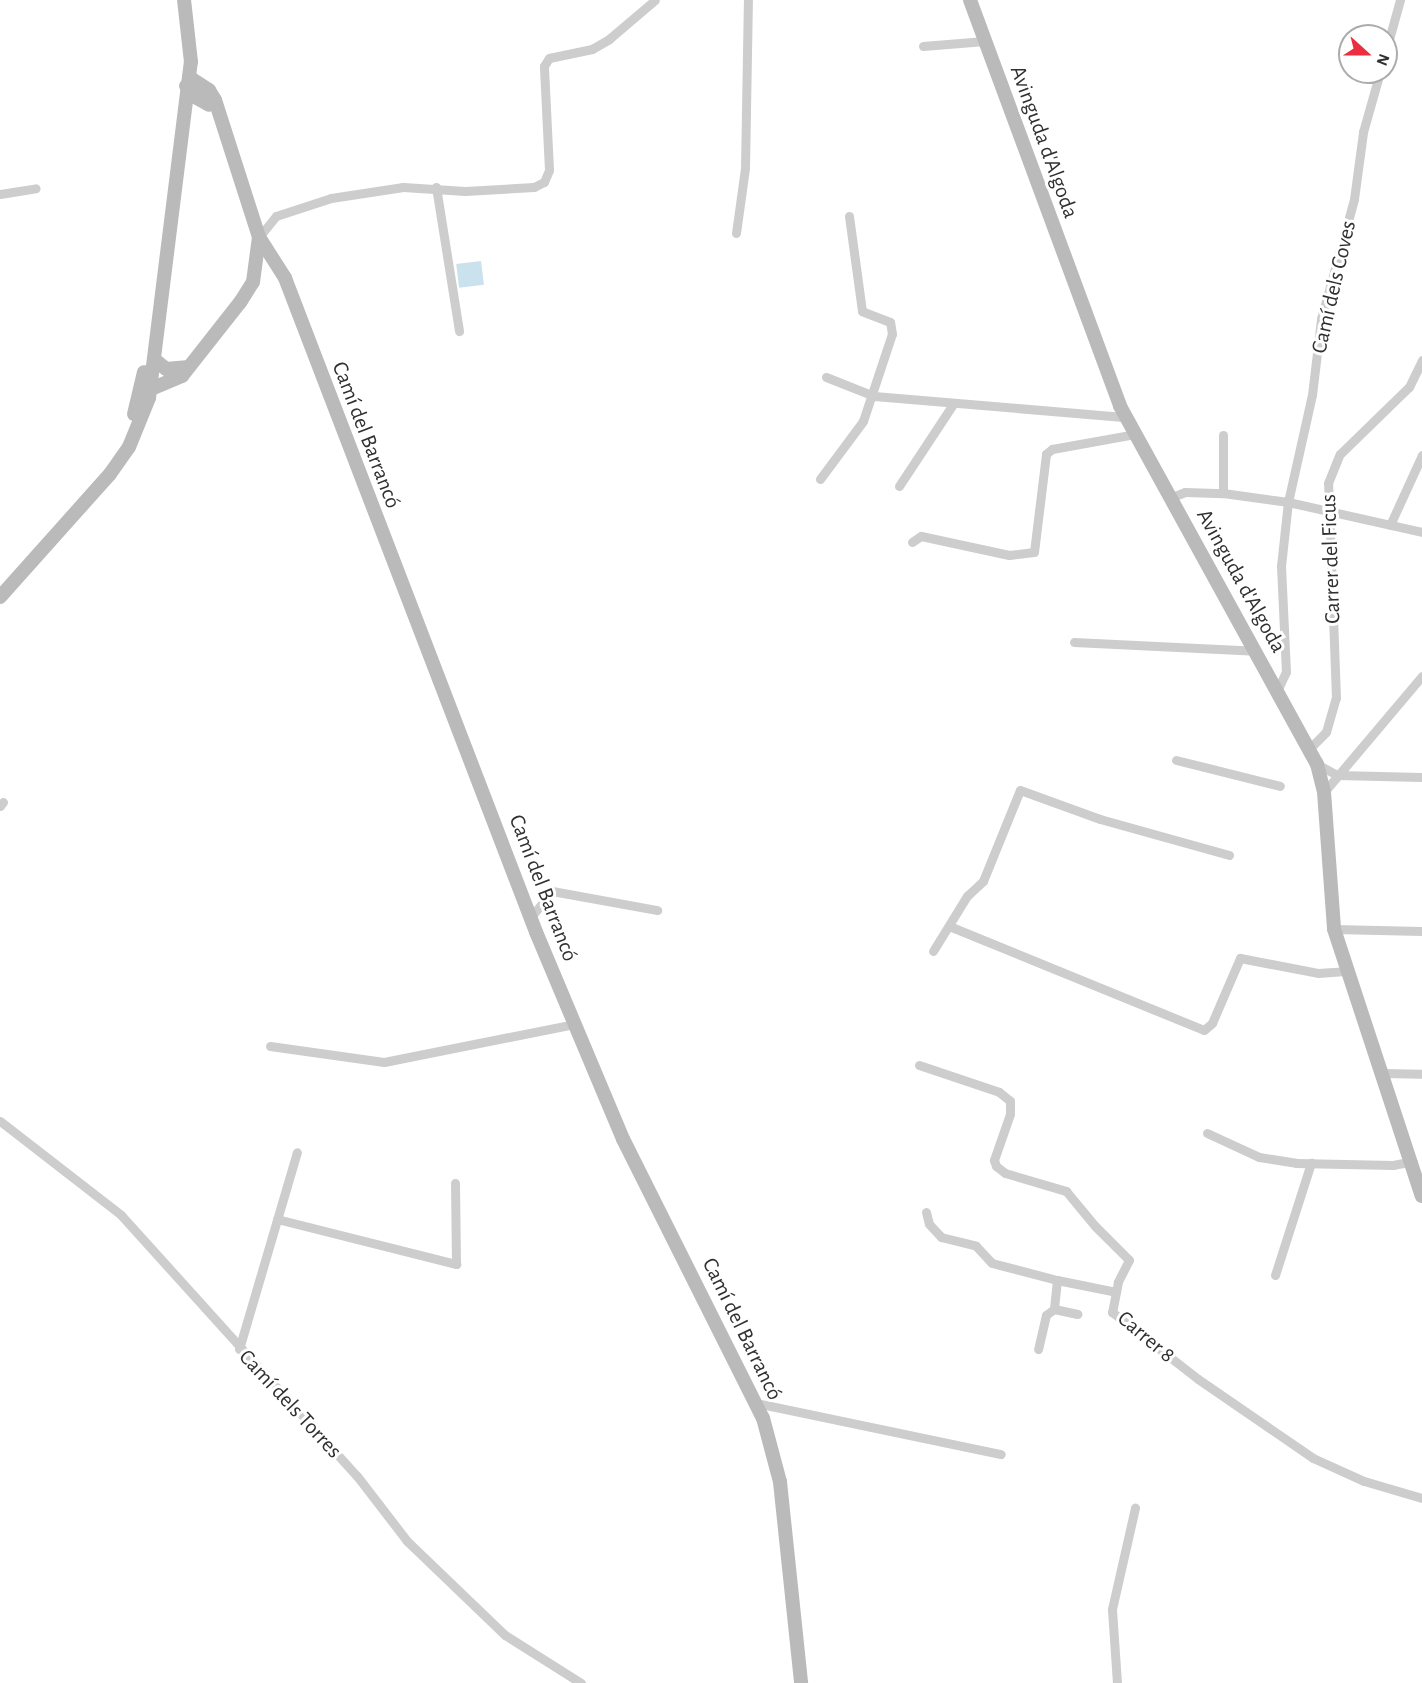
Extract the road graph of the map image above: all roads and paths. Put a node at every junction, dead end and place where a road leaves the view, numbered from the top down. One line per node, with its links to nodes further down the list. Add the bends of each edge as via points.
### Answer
1 (177, 0): 10 (street)
2 (184, 0): 12 (street)
3 (655, 0): 16 (street, via 609,39 592,49 549,58 544,66 549,171 544,182 534,187 487,190)
4 (748, 0): 20 (street, via 745,168)
5 (970, 0): 8 (street, Avinguda d'Algoda)
6 (1400, 0): 7 (street)
7 (1393, 24)
8 (985, 41): 9 (street); 31 (street, Avinguda d'Algoda)
9 (923, 46)
10 (182, 47): 12 (street); 15 (street)
11 (1377, 84): 41 (street, Camí dels Coves, via 1363,132 1354,199 1321,319 1312,395)
12 (192, 87): 13 (street, Camí del Barrancó, via 210,90); 14 (street); 15 (street, via 183,98)
13 (213, 108): 14 (street); 21 (street, Camí del Barrancó)
14 (185, 113): 25 (street)
15 (169, 182): 23 (street)
16 (436, 187): 21 (street, via 403,187 331,198 276,216); 22 (street)
17 (36, 188): 18 (street)
18 (0, 194)
19 (849, 216): 29 (street, via 862,311 890,322 892,327)
20 (736, 233)
21 (259, 237): 26 (street, via 253,282); 60 (street, Camí del Barrancó, via 285,278 333,412)
22 (459, 331)
23 (150, 339): 28 (street); 34 (street, via 138,405)
24 (1422, 360): 42 (street, Carrer del Ficus, via 1409,387 1340,454 1328,483)
25 (160, 364): 26 (street); 28 (street)
26 (189, 367): 28 (street, via 166,385)
27 (826, 377): 29 (street)
28 (152, 382): 34 (street, via 132,434); 38 (street, via 129,447)
29 (874, 396): 30 (street); 36 (street, via 863,421)
30 (953, 404): 31 (street); 37 (street)
31 (1126, 417): 32 (street, Avinguda d'Algoda)
32 (1135, 434): 40 (street, Avinguda d'Algoda); 45 (street, via 1052,449 1046,454 1034,552 1009,555 921,536)
33 (1223, 435): 39 (street)
34 (121, 446): 38 (street)
35 (1422, 455): 43 (street)
36 (820, 479)
37 (899, 486)
38 (96, 488): 46 (street)
39 (1223, 493): 40 (street, via 1198,491); 41 (street)
40 (1170, 498): 48 (street, Avinguda d'Algoda)
41 (1288, 502): 42 (street); 50 (street, Camí dels Coves, via 1281,566 1286,672)
42 (1328, 511): 43 (street); 51 (street, Carrer del Ficus, via 1336,698 1326,732)
43 (1390, 525): 44 (street)
44 (1422, 532)
45 (912, 542)
46 (0, 597)
47 (1074, 642): 48 (street)
48 (1255, 651): 50 (street, Avinguda d'Algoda)
49 (1422, 676): 54 (street)
50 (1277, 691): 51 (street, Avinguda d'Algoda)
51 (1309, 749): 53 (street, Avinguda d'Algoda)
52 (1176, 760): 56 (street)
53 (1317, 764): 54 (street); 57 (street, Avinguda d'Algoda)
54 (1337, 775): 55 (street); 57 (street)
55 (1422, 777)
56 (1280, 786)
57 (1324, 792): 62 (street, Avinguda d'Algoda)
58 (1229, 855): 61 (street, via 1100,819 1020,790 983,881 967,896)
59 (657, 910): 60 (street, via 552,891)
60 (531, 917): 66 (street, Camí del Barrancó)
61 (949, 926): 64 (street); 65 (street, via 1204,1030 1212,1023 1240,958 1318,973)
62 (1335, 929): 63 (street); 65 (street, Avinguda d'Algoda)
63 (1422, 931)
64 (933, 951)
65 (1345, 971): 69 (street, Avinguda d'Algoda)
66 (575, 1024): 67 (street, via 384,1062); 87 (street, Camí del Barrancó, via 623,1139)
67 (270, 1046)
68 (919, 1065): 82 (street, Carrer 8, via 999,1092 1010,1101 1010,1114 994,1160 996,1166 1005,1173 1066,1191 1129,1260)
69 (1383, 1073): 70 (street); 74 (street, Avinguda d'Algoda)
70 (1422, 1074)
71 (0, 1121): 86 (street, Camí dels Torres, via 121,1215)
72 (1207, 1133): 75 (street, via 1258,1157)
73 (297, 1152): 79 (street)
74 (1413, 1161): 75 (street, via 1393,1165); 77 (street, Avinguda d'Algoda)
75 (1311, 1163): 80 (street)
76 (454, 1183): 79 (street, via 456,1264)
77 (1422, 1196)
78 (926, 1212): 81 (street, via 929,1224 941,1237 976,1246 992,1263)
79 (277, 1219): 86 (street)
80 (1275, 1275)
81 (1057, 1280): 82 (street); 83 (street)
82 (1116, 1292): 89 (street, Carrer 8, via 1112,1312 1313,1458 1364,1480)
83 (1054, 1309): 84 (street); 85 (street, via 1046,1315)
84 (1077, 1314)
85 (1038, 1348)
86 (239, 1349): 91 (street, Camí dels Torres, via 357,1476 407,1541 506,1635)
87 (756, 1403): 88 (street); 92 (street, Camí del Barrancó, via 774,1450 780,1482)
88 (1001, 1454)
89 (1422, 1498)
90 (1135, 1508): 93 (street, via 1112,1609)
91 (581, 1683)
92 (801, 1683)
93 (1117, 1683)

